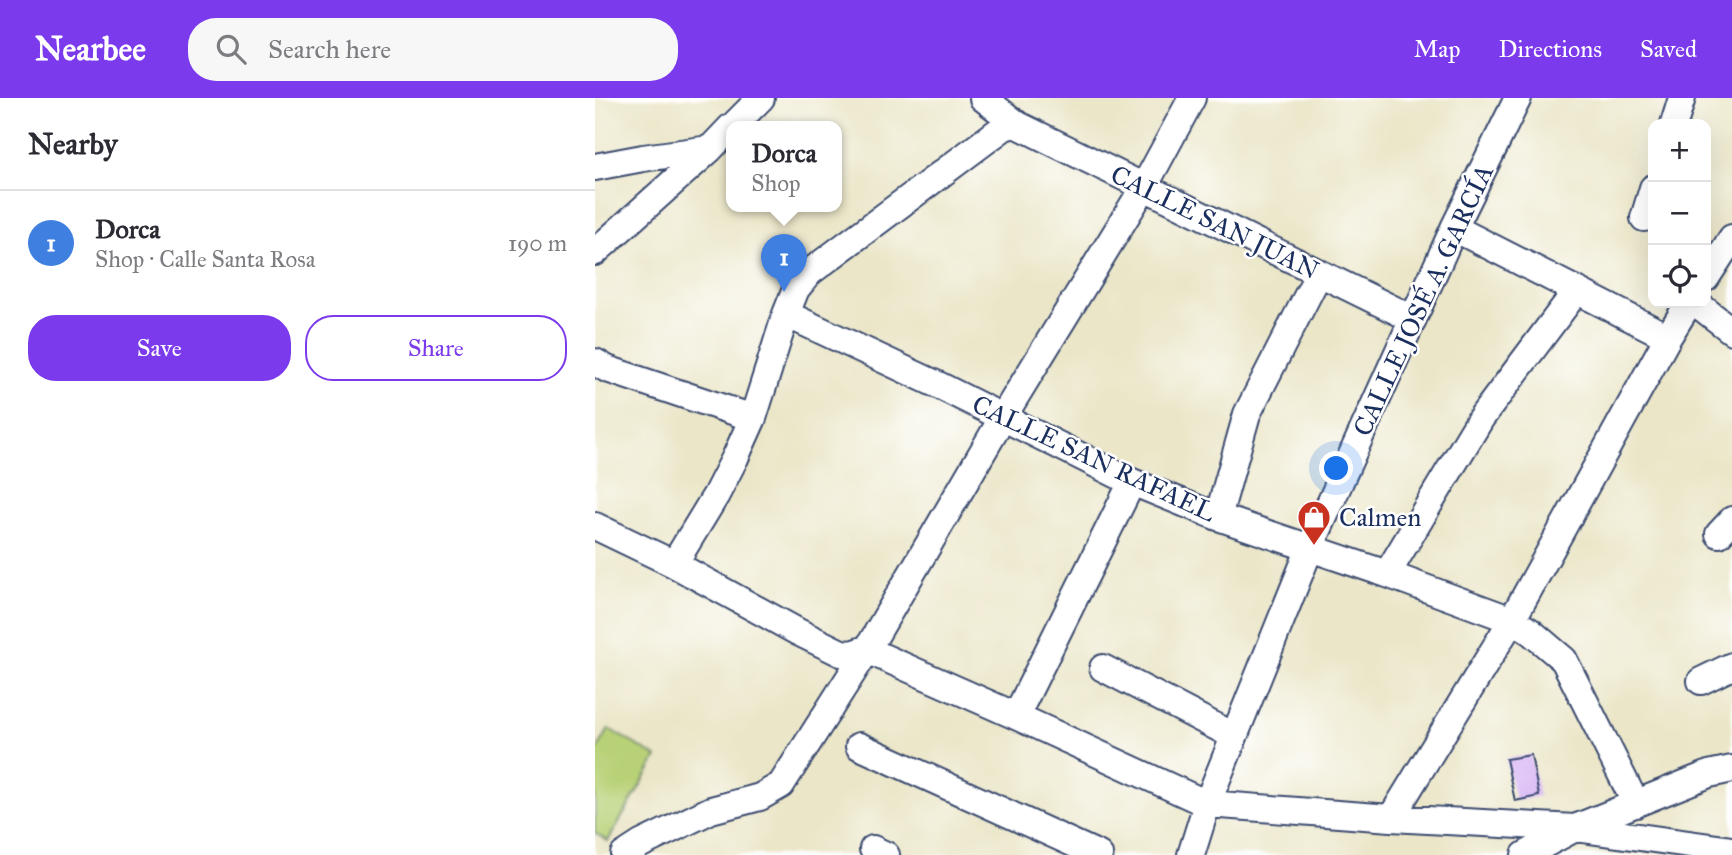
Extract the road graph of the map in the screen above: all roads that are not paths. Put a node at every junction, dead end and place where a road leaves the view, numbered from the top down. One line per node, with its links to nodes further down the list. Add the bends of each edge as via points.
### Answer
1 (761, 98): 7 (street)
2 (983, 98): 8 (street, CALLE SAN JUAN)
3 (1192, 98): 12 (street)
4 (1518, 98): 15 (street, CALLE JOSÉ A. GARCÍA)
5 (1682, 98): 6 (street)
6 (1676, 119)
7 (738, 121)
8 (1018, 125): 12 (street, CALLE SAN JUAN); 23 (street, via 1004,127 810,272 796,289)
9 (726, 133): 10 (street)
10 (710, 149): 11 (street); 17 (street)
11 (595, 167)
12 (1144, 187): 19 (street, CALLE SAN JUAN); 28 (street)
13 (1648, 205): 14 (street)
14 (1644, 218)
15 (1454, 228): 20 (street); 24 (street, CALLE JOSÉ A. GARCÍA)
16 (1732, 238): 18 (street)
17 (595, 251)
18 (1711, 270)
19 (1319, 273): 24 (street, CALLE SAN JUAN); 31 (street, via 1247,414)
20 (1577, 290): 26 (street); 35 (street, via 1481,418)
21 (1686, 308): 26 (street)
22 (1702, 308): 25 (street)
23 (786, 314): 28 (street, CALLE SAN RAFAEL); 29 (street)
24 (1413, 318): 33 (street, CALLE JOSÉ A. GARCÍA)
25 (1732, 331)
26 (1668, 337): 36 (street)
27 (595, 362): 29 (street)
28 (1003, 417): 30 (street, CALLE SAN RAFAEL); 37 (street)
29 (753, 418): 34 (street, via 716,495)
30 (1132, 481): 31 (street, CALLE SAN RAFAEL); 41 (street)
31 (1218, 517): 33 (street, CALLE SAN RAFAEL)
32 (595, 526): 34 (street)
33 (1310, 548): 35 (street, CALLE SAN RAFAEL); 42 (street, CALLE JOSÉ A. GARCÍA)
34 (674, 564): 37 (street, via 841,653)
35 (1387, 574): 36 (street, CALLE SAN RAFAEL)
36 (1512, 620): 46 (street, CALLE SAN RAFAEL, via 1564,660); 47 (street)
37 (867, 650): 41 (street); 50 (street, via 781,785 760,797 711,810)
38 (1732, 666): 40 (street)
39 (1103, 668): 42 (street)
40 (1701, 681)
41 (1016, 716): 45 (street)
42 (1234, 736): 45 (street, CALLE JOSÉ A. GARCÍA)
43 (859, 746): 51 (street)
44 (1732, 769): 46 (street)
45 (1207, 804): 47 (street); 52 (street, CALLE JOSÉ A. GARCÍA)
46 (1636, 804): 48 (street)
47 (1391, 818): 48 (street)
48 (1575, 828): 49 (street); 53 (street)
49 (1732, 850)
50 (624, 855)
51 (1099, 855)
52 (1191, 855)
53 (1525, 855)

